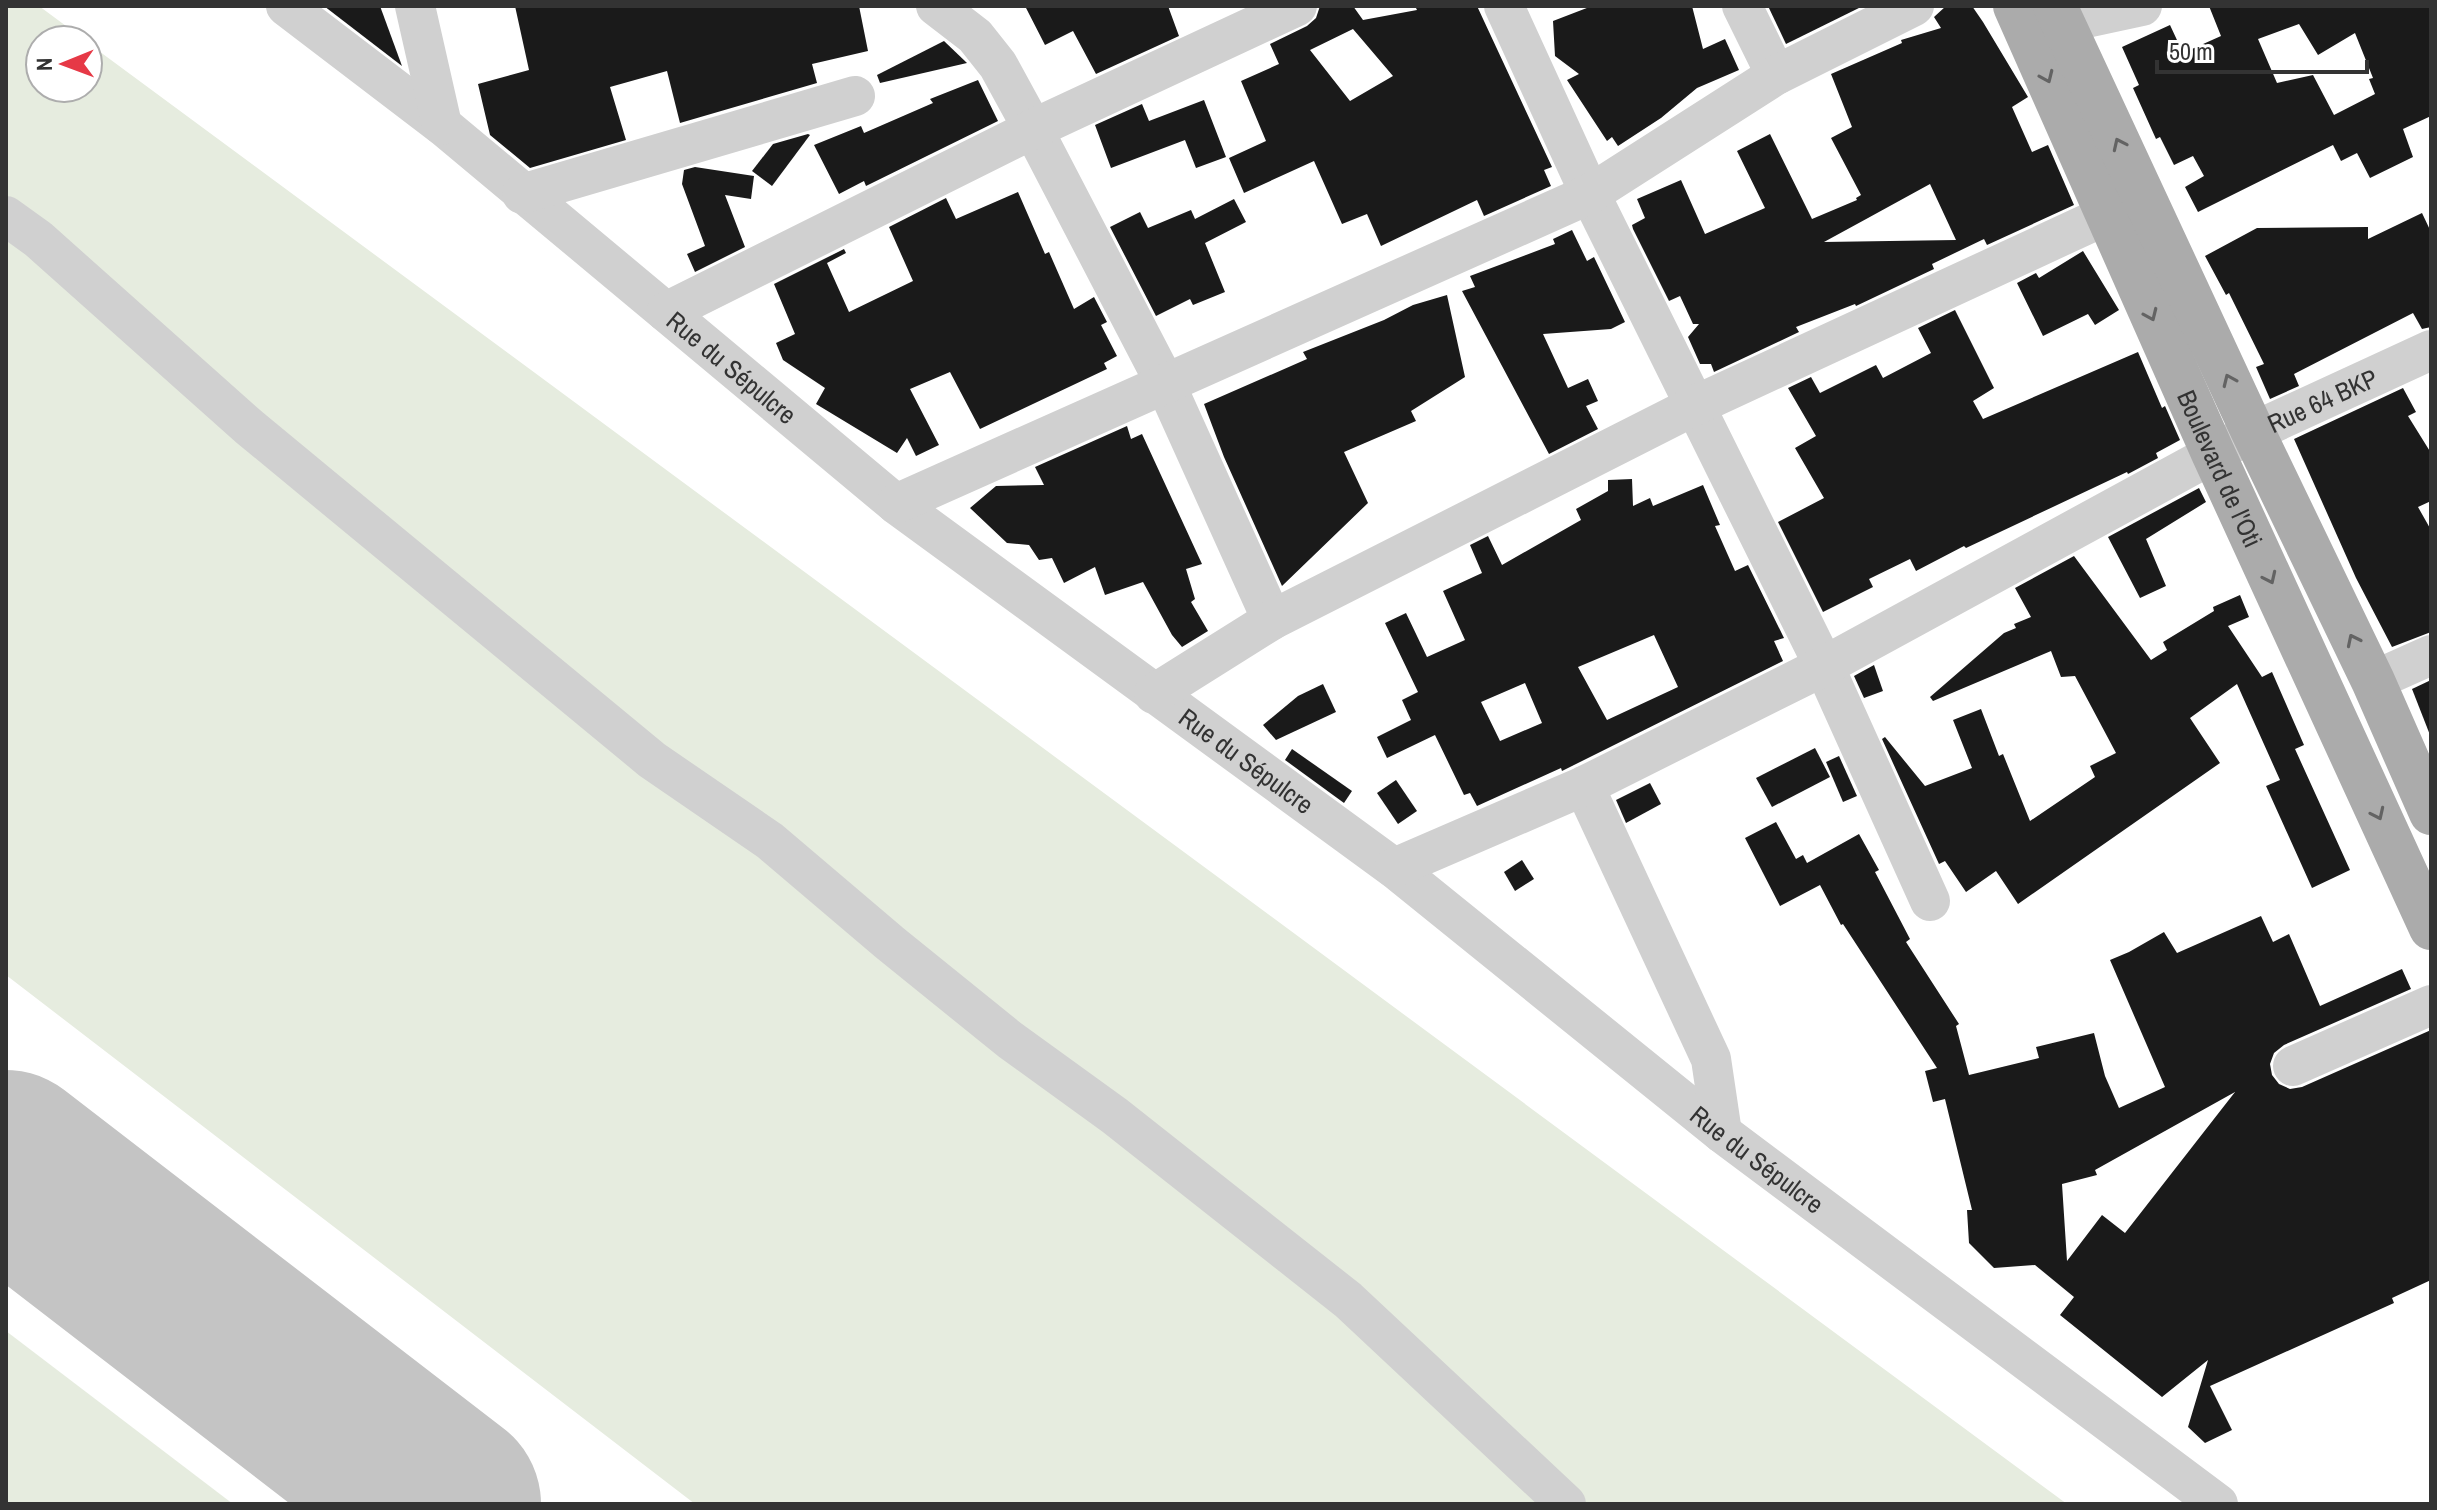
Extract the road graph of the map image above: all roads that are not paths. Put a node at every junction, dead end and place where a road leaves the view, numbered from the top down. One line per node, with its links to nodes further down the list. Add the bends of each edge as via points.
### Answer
1 (286, 6): 13 (street, Rue du Sépulcre)
2 (415, 6): 13 (street)
3 (936, 6): 14 (street, via 975,36 998,65)
4 (1297, 6): 14 (street)
5 (1504, 6): 16 (street)
6 (1742, 6): 11 (street)
7 (1914, 6): 11 (street)
8 (2015, 6): 17 (main road, Boulevard de l'Oti, one-way to 17)
9 (2142, 6): 10 (street)
10 (2059, 14): 17 (main road, Boulevard de l'Oti, one-way to 10)
11 (1776, 75): 16 (street)
12 (855, 96): 15 (street)
13 (442, 125): 15 (street, Rue du Sépulcre)
14 (1033, 129): 19 (street); 21 (street)
15 (522, 194): 19 (street, Rue du Sépulcre)
16 (1590, 194): 21 (street); 22 (street)
17 (2126, 206): 22 (street); 23 (main road, Boulevard de l'Oti, one-way to 17); 24 (main road, Boulevard de l'Oti, one-way to 24)
18 (6, 216): 39 (street, via 249,427 652,760 770,841 1010,1040 1348,1300)
19 (666, 312): 25 (street, Rue du Sépulcre)
20 (2431, 350): 23 (street, Rue 64 BKP)
21 (1165, 383): 25 (street); 26 (street)
22 (1694, 406): 26 (street); 28 (street)
23 (2253, 432): 24 (street, Rue 64 BKP); 29 (main road, Boulevard de l'Oti, one-way to 23)
24 (2213, 453): 28 (street, Rue 64 BKP); 35 (main road, Boulevard de l'Oti, one-way to 35)
25 (896, 504): 30 (street, Rue du Sépulcre)
26 (1272, 620): 30 (street)
27 (2431, 655): 29 (street)
28 (1824, 666): 31 (street, Rue 64 BKP); 34 (street)
29 (2373, 681): 32 (main road, Boulevard de l'Oti)
30 (1154, 694): 33 (street, Rue du Sépulcre)
31 (1584, 786): 33 (street, Rue 64 BKP); 38 (street, via 1711,1059)
32 (2431, 813)
33 (1394, 868): 38 (street, Rue du Sépulcre)
34 (1930, 901)
35 (2431, 928)
36 (2431, 1005): 37 (street)
37 (2293, 1066)
38 (1722, 1133): 40 (street, Rue du Sépulcre)
39 (1566, 1504)
40 (2218, 1504)

